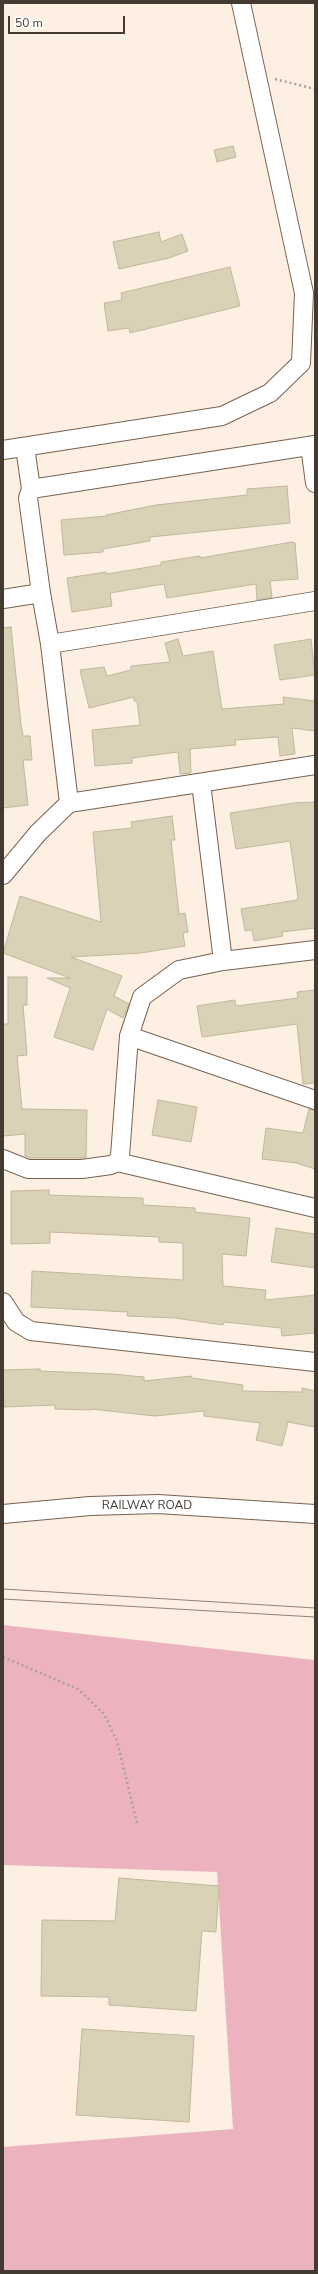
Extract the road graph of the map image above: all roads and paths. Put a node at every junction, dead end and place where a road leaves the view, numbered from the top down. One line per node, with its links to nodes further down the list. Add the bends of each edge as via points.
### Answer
1 (241, 3): 2 (street)
2 (256, 74): 3 (path); 4 (street, via 304,294 301,363 270,393 222,416)
3 (315, 89)
4 (25, 446): 6 (street); 8 (street)
5 (313, 446): 7 (street); 8 (street)
6 (3, 450)
7 (315, 483)
8 (31, 489): 9 (street, via 28,498)
9 (41, 593): 10 (street); 12 (street)
10 (3, 598)
11 (315, 601): 12 (street)
12 (50, 644): 15 (street)
13 (315, 765): 14 (street)
14 (201, 783): 15 (street); 18 (street)
15 (70, 803): 16 (street, via 38,833)
16 (3, 874)
17 (315, 950): 18 (street)
18 (223, 961): 19 (street, via 180,970 142,997)
19 (129, 1036): 20 (street); 22 (street, via 120,1156)
20 (315, 1100)
21 (3, 1159): 22 (street, via 28,1169 82,1170)
22 (117, 1162): 23 (street)
23 (315, 1208)
24 (3, 1302): 25 (street, via 16,1322 31,1331)
25 (315, 1362)
26 (3, 1514): 27 (street, RAILWAY ROAD, via 90,1506 158,1504)
27 (315, 1514)
28 (3, 1657): 29 (path, via 78,1689 104,1714 117,1741)
29 (137, 1823)

